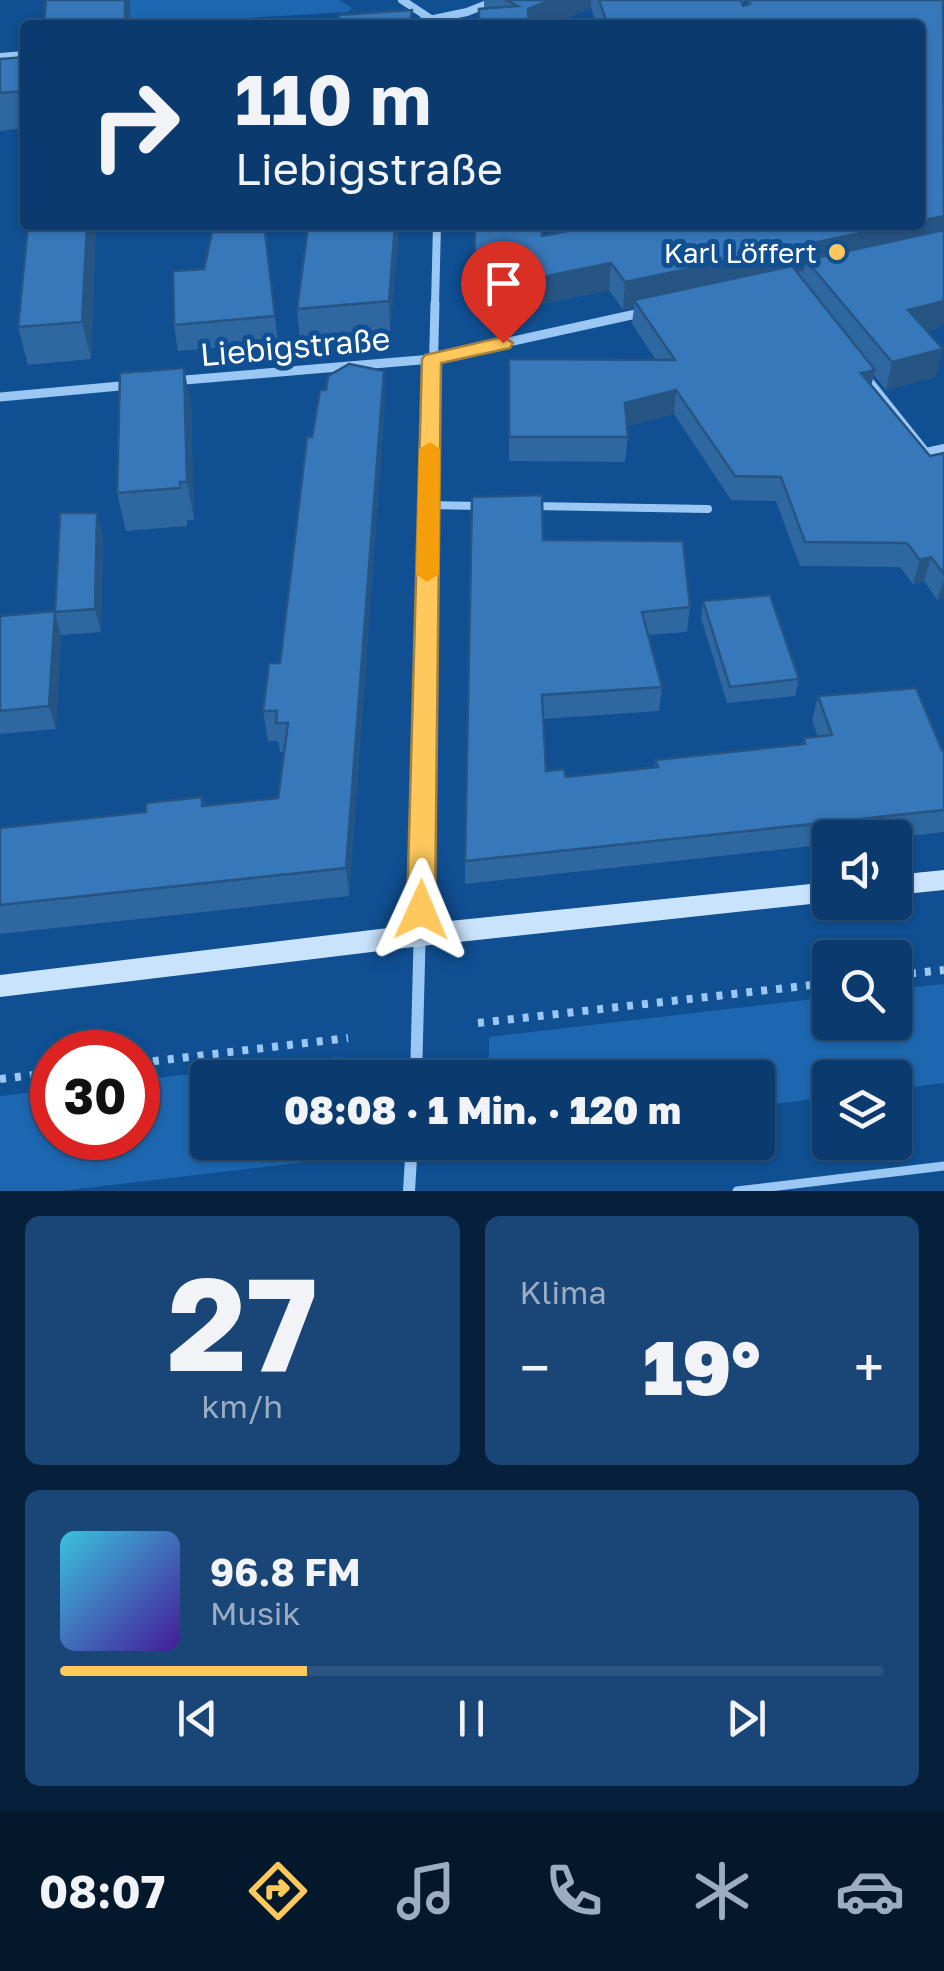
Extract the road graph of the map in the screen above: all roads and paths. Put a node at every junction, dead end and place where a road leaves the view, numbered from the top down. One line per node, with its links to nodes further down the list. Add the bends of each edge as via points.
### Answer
1 (402, 0): 3 (street)
2 (498, 0): 4 (street)
3 (432, 20)
4 (441, 20)
5 (437, 230): 7 (street)
6 (657, 310): 7 (street, Liebigstraße)
7 (432, 359): 9 (street, Liebigstraße); 13 (street)
8 (864, 374): 12 (lane, via 926,452)
9 (157, 383)
10 (137, 384): 11 (street)
11 (0, 396)
12 (944, 448)
13 (428, 505): 14 (lane); 20 (street)
14 (488, 506)
15 (528, 506): 16 (lane)
16 (708, 509)
17 (944, 880): 18 (street)
18 (912, 883)
19 (812, 894): 20 (street)
20 (421, 935): 24 (street); 28 (street)
21 (944, 970): 22 (path)
22 (912, 973)
23 (812, 985): 25 (path)
24 (0, 986)
25 (478, 1023)
26 (348, 1038): 27 (path)
27 (160, 1060)
28 (417, 1060)
29 (30, 1076): 30 (path)
30 (0, 1079)
31 (411, 1160): 33 (street)
32 (944, 1166): 34 (lane)
33 (410, 1191)
34 (736, 1191)

